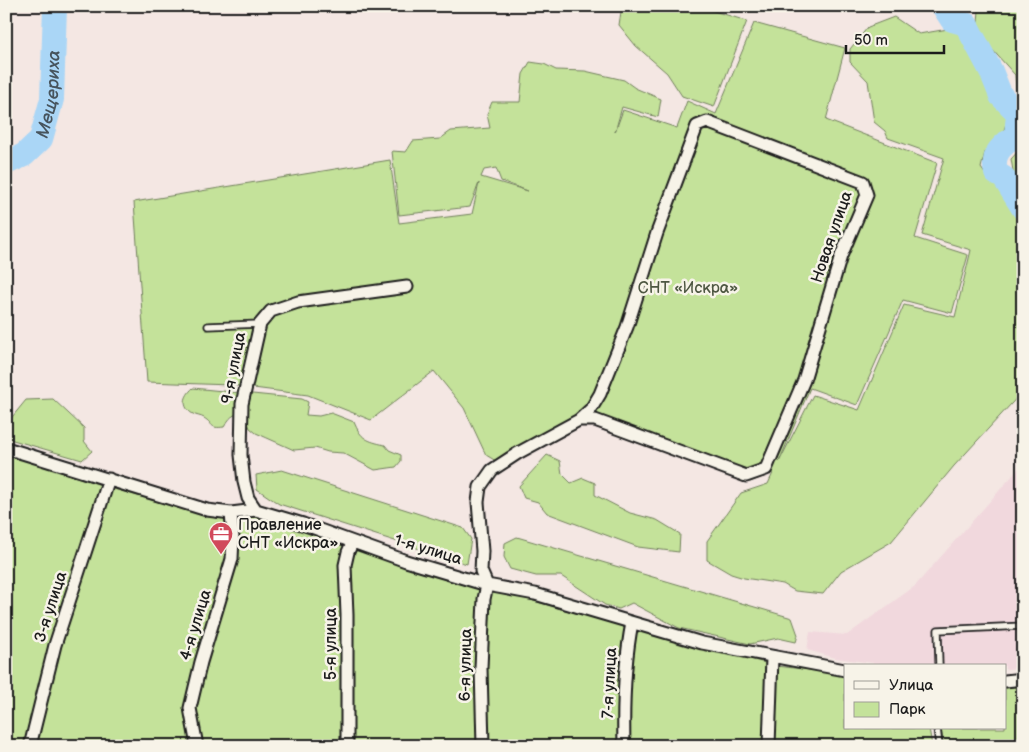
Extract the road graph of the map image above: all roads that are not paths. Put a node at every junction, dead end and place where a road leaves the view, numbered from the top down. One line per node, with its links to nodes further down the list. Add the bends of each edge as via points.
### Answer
1 (407, 287): 2 (street, 9-я улица, via 298,302 271,311)
2 (260, 324): 3 (lane); 7 (street, 9-я улица, via 242,404 244,482 248,498)
3 (208, 326)
4 (580, 420): 4 (street, Новая улица, via 600,394 616,356 697,126 707,122 863,182 867,195 841,256 804,380 766,470 746,476 595,420); 10 (street, Новая улица, via 492,470 480,486 481,571)
5 (6, 448): 6 (street, 1-я улица)
6 (109, 479): 8 (street, 1-я улица, via 207,510); 19 (street, 3-я улица, via 55,645)
7 (256, 510): 8 (street, 1-я улица); 9 (street, 1-я улица)
8 (231, 514): 20 (street, 4-я улица, via 232,560 190,708)
9 (352, 543): 10 (street, 1-я улица); 21 (street, 5-я улица, via 344,565)
10 (487, 585): 11 (street, 1-я улица, via 535,594); 22 (street, 6-я улица, via 481,668)
11 (632, 623): 13 (street, 1-я улица, via 702,643); 23 (street, 7-я улица, via 626,656)
12 (1023, 626): 14 (lane, via 938,630)
13 (772, 656): 15 (street, 1-я улица); 24 (street)
14 (939, 664)
15 (844, 670)
16 (1023, 679): 17 (street)
17 (1006, 681)
18 (937, 730): 25 (lane)
19 (30, 746)
20 (197, 746)
21 (347, 746)
22 (483, 746)
23 (624, 746)
24 (769, 746)
25 (939, 746)

